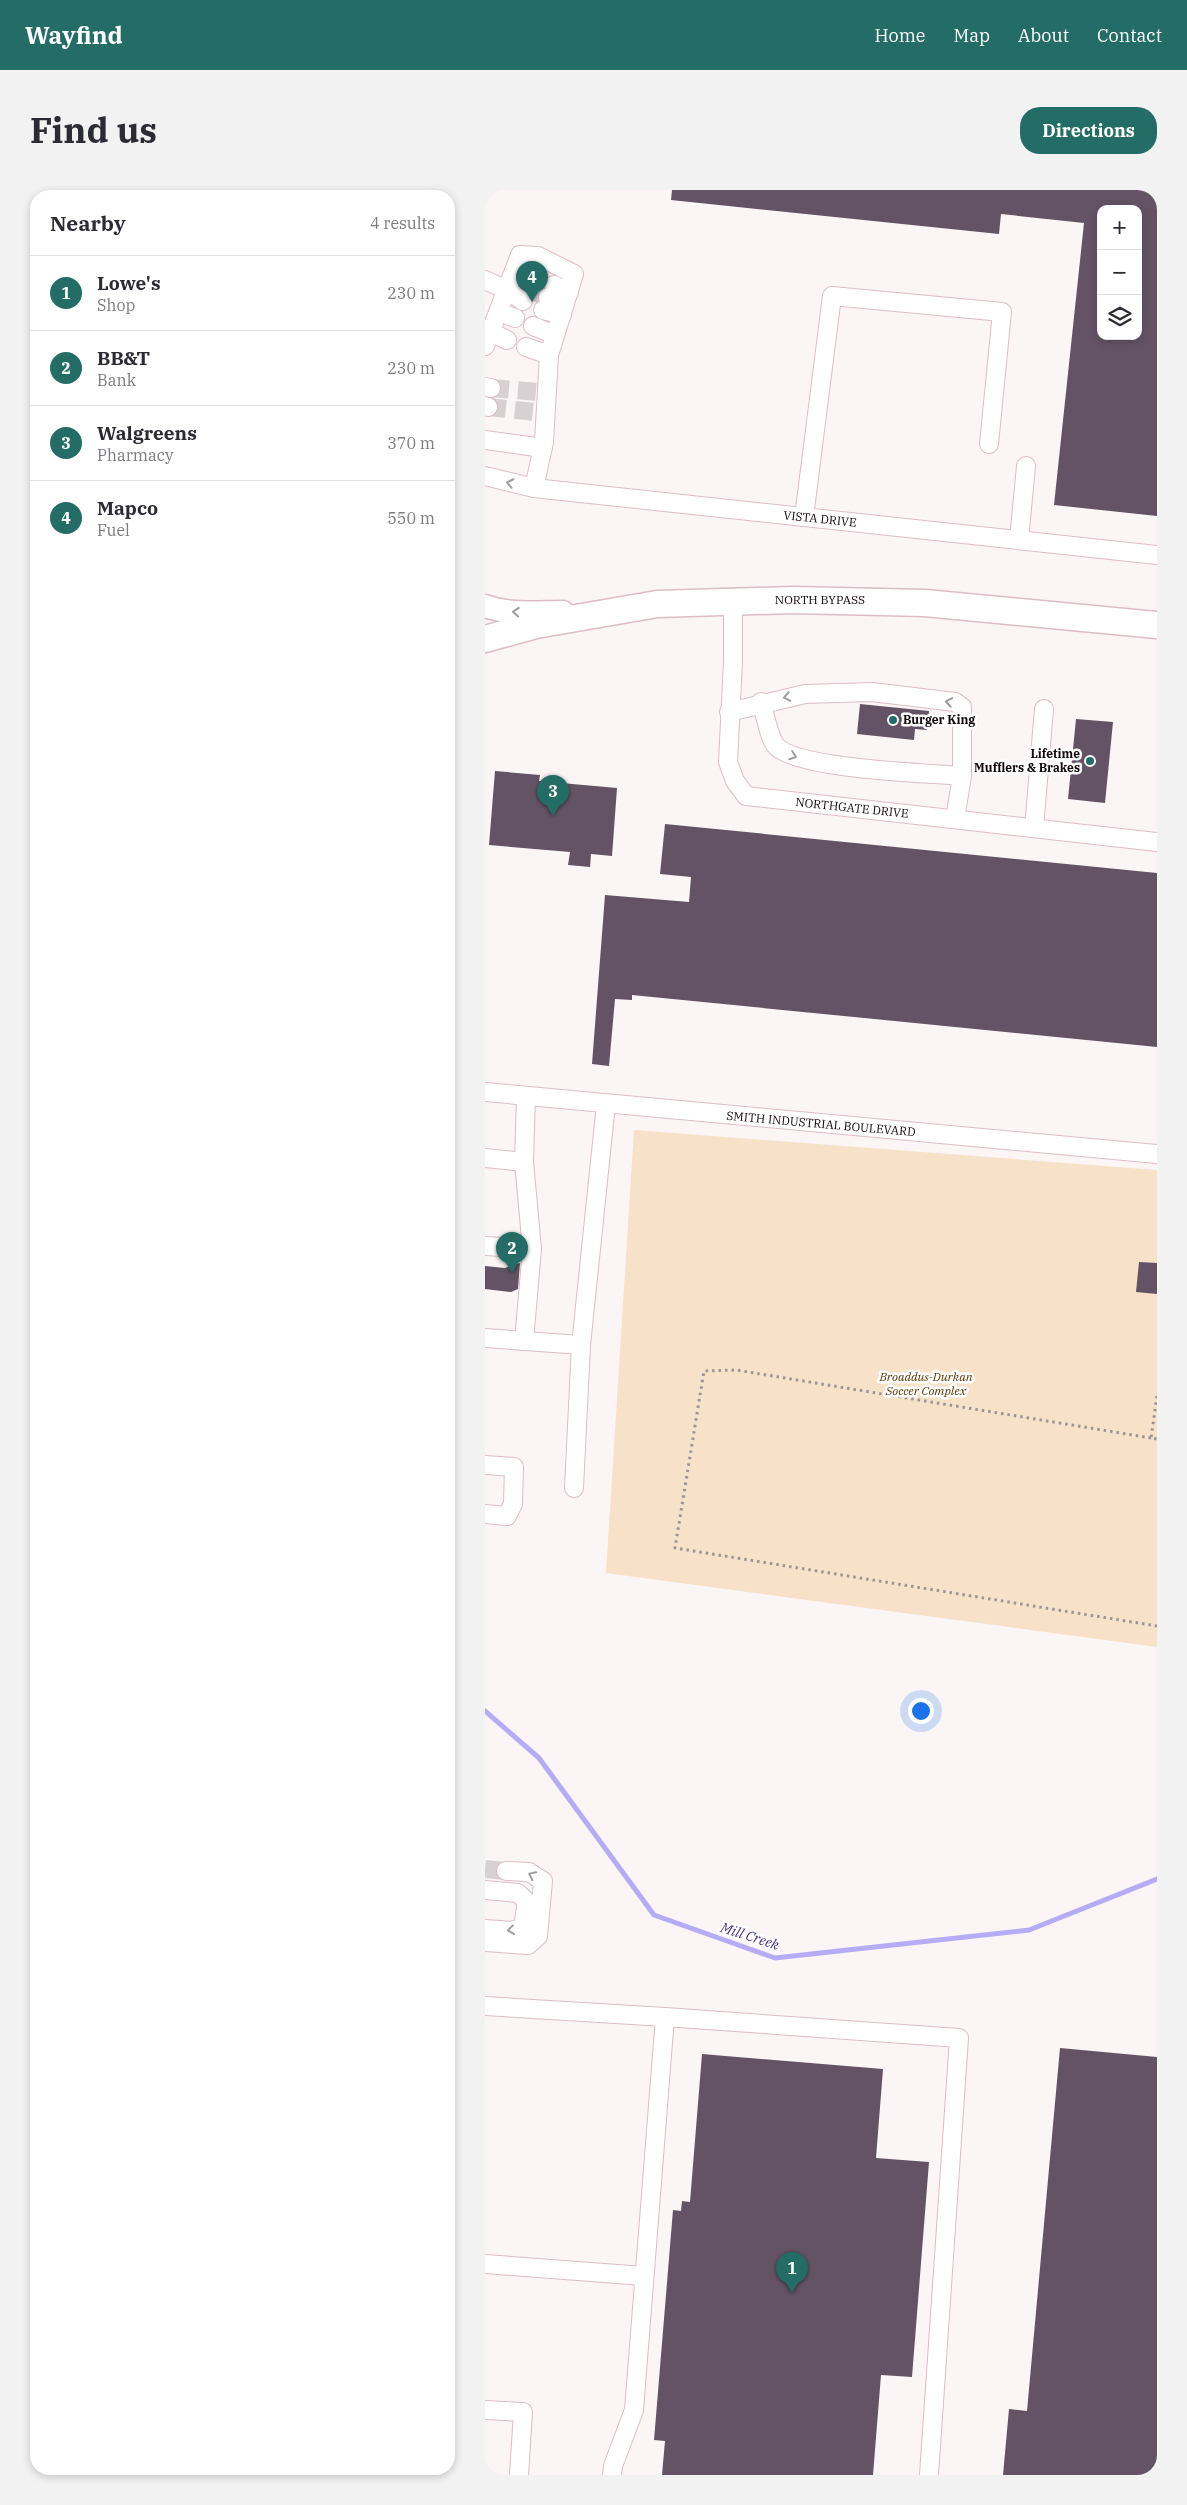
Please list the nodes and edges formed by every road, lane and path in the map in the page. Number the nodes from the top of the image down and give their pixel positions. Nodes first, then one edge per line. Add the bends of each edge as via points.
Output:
1 (511, 279) junction
2 (487, 281) edge
3 (533, 326) dead end
4 (555, 336) junction
5 (488, 339) edge
6 (507, 340) dead end
7 (526, 348) dead end
8 (549, 355) junction
9 (485, 440) edge
10 (989, 444) dead end
11 (543, 448) junction
12 (1025, 466) dead end
13 (485, 476) edge
14 (534, 488) junction
15 (803, 517) junction
16 (1019, 540) junction
17 (1157, 555) edge
18 (733, 602) junction
19 (485, 606) edge
20 (617, 611) junction
21 (1157, 625) edge
22 (485, 639) edge
23 (761, 702) junction
24 (1044, 709) dead end
25 (729, 712) junction
26 (962, 776) junction
27 (955, 819) junction
28 (1034, 828) junction
29 (1157, 842) edge
30 (485, 1092) edge
31 (526, 1096) junction
32 (606, 1104) junction
33 (1157, 1154) edge
34 (485, 1158) edge
35 (524, 1162) junction
36 (485, 1246) edge
37 (532, 1249) junction
38 (485, 1338) edge
39 (524, 1341) junction
40 (581, 1346) junction
41 (1157, 1396) edge
42 (1151, 1438) junction
43 (1157, 1439) edge
44 (485, 1464) edge
45 (574, 1488) dead end
46 (485, 1514) edge
47 (1157, 1626) edge
48 (506, 1871) tunnel mouth
49 (485, 1890) edge
50 (518, 1893) junction
51 (542, 1895) junction
52 (485, 1929) edge
53 (485, 1942) edge
54 (485, 2006) edge
55 (665, 2016) junction
56 (485, 2264) edge
57 (645, 2276) junction
58 (485, 2410) edge
59 (519, 2475) edge
60 (612, 2475) edge
61 (929, 2475) edge

1 - 1 street via 529,289
1 - 2 street
1 - 4 street via 520,255 538,256 574,274 557,300
1 - 5 street via 507,315
3 - 4 street
4 - 8 street
5 - 6 street
7 - 8 street
8 - 11 street via 540,412
9 - 11 street
10 - 15 street via 1002,312 831,296
11 - 14 street
12 - 16 street
14 -> 13 street, VISTA DRIVE
14 - 15 street, VISTA DRIVE
15 - 16 street, VISTA DRIVE
16 - 17 street, VISTA DRIVE
18 - 20 highway, NORTH BYPASS via 657,604
18 - 21 highway, NORTH BYPASS via 925,602
18 - 25 street, NORTHGATE DRIVE
20 -> 19 main road via 521,613
20 - 22 highway, NORTH BYPASS
23 - 25 street
23 -> 26 street via 775,745 790,756 822,763
26 -> 23 street via 961,707 955,702 872,692 805,694
24 - 28 street
25 - 27 street, NORTHGATE DRIVE via 728,762 735,781 746,796
26 - 27 street
27 - 28 street, NORTHGATE DRIVE
28 - 29 street, NORTHGATE DRIVE
30 - 31 street, SMITH INDUSTRIAL BOULEVARD
31 - 32 street, SMITH INDUSTRIAL BOULEVARD
31 - 35 street
32 - 33 street, SMITH INDUSTRIAL BOULEVARD
32 - 40 street
34 - 35 street
35 - 37 street
36 - 37 street
37 - 39 street
38 - 39 street
39 - 40 street
40 - 45 street
41 - 42 path
42 - 43 path
42 - 47 path via 737,1370 704,1371 675,1548
44 - 46 street via 514,1467 513,1504 507,1516
51 -> 48 street via 543,1882 529,1872
49 - 50 street
50 - 51 street
50 -> 52 street via 527,1902 523,1928 512,1931
51 - 53 street via 539,1936 528,1945
54 - 55 street
55 - 57 street
55 - 61 street via 959,2038
56 - 57 street
57 - 60 street via 634,2410
58 - 59 street via 523,2412

